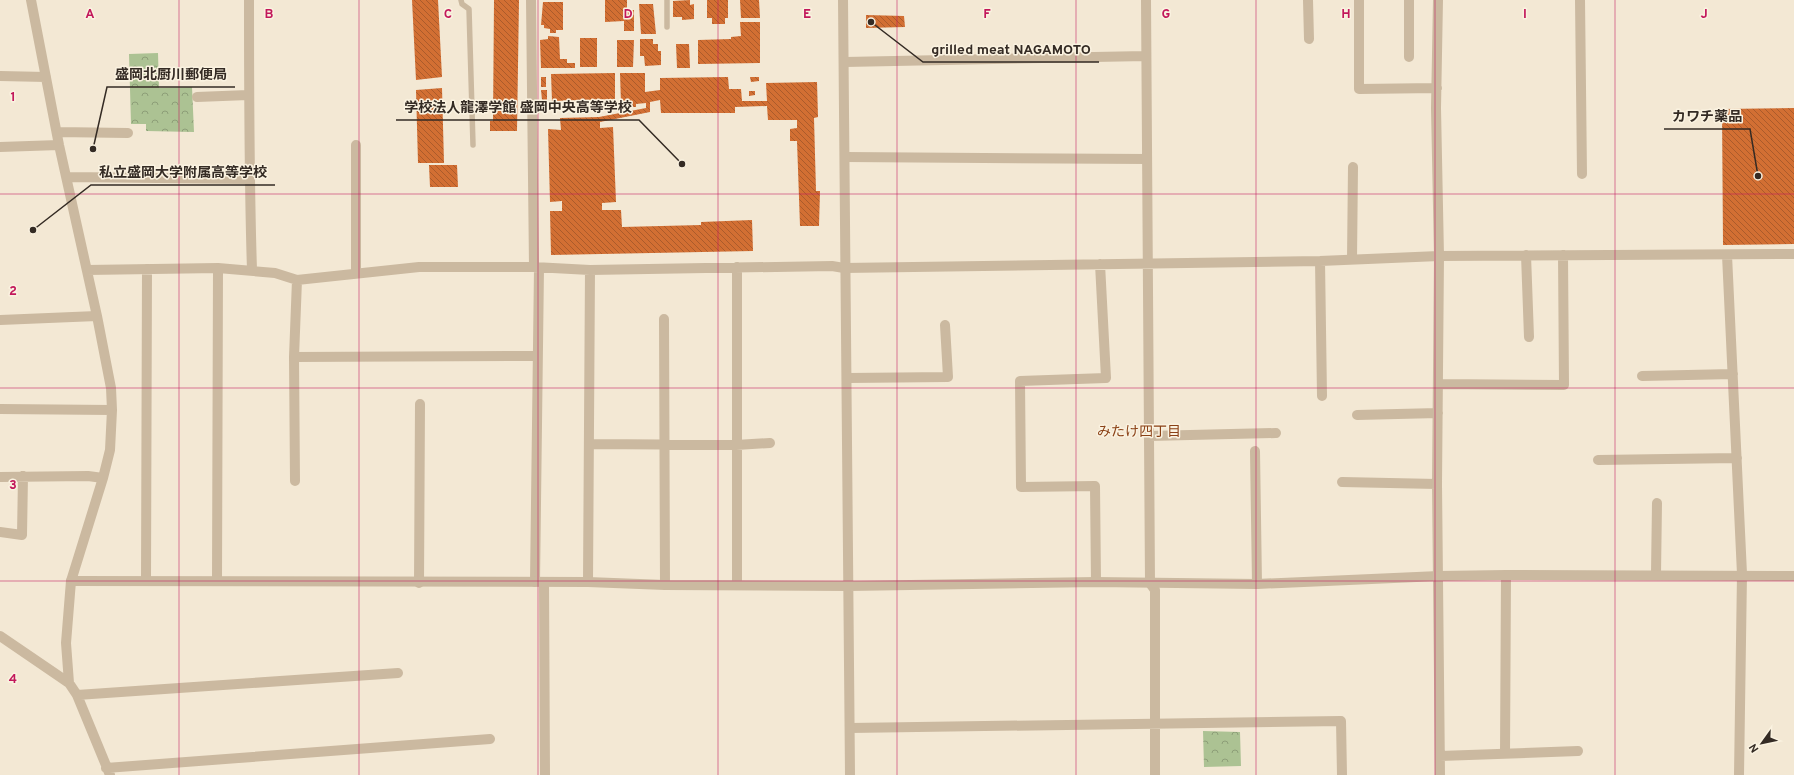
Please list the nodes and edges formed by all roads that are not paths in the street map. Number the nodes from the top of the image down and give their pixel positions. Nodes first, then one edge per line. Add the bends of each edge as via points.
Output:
1 (31, 0) edge
2 (249, 0) edge
3 (462, 0) edge
4 (531, 0) edge
5 (667, 0) edge
6 (843, 0) edge
7 (1146, 0) edge
8 (1308, 0) edge
9 (1359, 0) edge
10 (1409, 0) edge
11 (1438, 0) edge
12 (1580, 0) edge
13 (667, 27) dead end
14 (1309, 39) dead end
15 (1146, 56) junction
16 (1409, 58) dead end
17 (845, 62) junction
18 (0, 76) edge
19 (46, 77) junction
20 (1436, 88) junction
21 (248, 95) junction
22 (197, 97) dead end
23 (57, 132) junction
24 (128, 133) dead end
25 (59, 145) junction
26 (356, 145) dead end
27 (473, 145) dead end
28 (0, 147) edge
29 (846, 157) junction
30 (1147, 159) junction
31 (1353, 166) dead end
32 (1582, 174) dead end
33 (67, 177) junction
34 (249, 179) junction
35 (1794, 254) edge
36 (1526, 255) junction
37 (1563, 255) junction
38 (1727, 255) junction
39 (1439, 256) junction
40 (1352, 260) junction
41 (1320, 261) junction
42 (1100, 264) junction
43 (1148, 264) junction
44 (537, 267) junction
45 (737, 267) junction
46 (218, 268) junction
47 (844, 268) junction
48 (147, 269) junction
49 (87, 270) junction
50 (252, 270) junction
51 (590, 270) junction
52 (356, 273) junction
53 (296, 280) junction
54 (97, 316) junction
55 (664, 319) dead end
56 (0, 320) edge
57 (945, 325) dead end
58 (1529, 337) dead end
59 (537, 356) junction
60 (294, 357) junction
61 (1733, 374) junction
62 (1642, 376) dead end
63 (848, 378) junction
64 (1438, 384) junction
65 (1322, 396) dead end
66 (420, 404) dead end
67 (0, 409) edge
68 (112, 410) junction
69 (1438, 413) junction
70 (1357, 415) dead end
71 (1276, 433) dead end
72 (1149, 436) junction
73 (770, 443) dead end
74 (589, 444) junction
75 (663, 444) junction
76 (736, 445) junction
77 (1255, 450) dead end
78 (1737, 458) junction
79 (1598, 460) dead end
80 (23, 476) junction
81 (0, 477) edge
82 (104, 478) junction
83 (295, 481) dead end
84 (1342, 482) dead end
85 (1437, 484) junction
86 (1657, 503) dead end
87 (0, 532) edge
88 (1656, 574) junction
89 (1742, 574) junction
90 (1506, 575) junction
91 (1439, 576) junction
92 (1794, 576) edge
93 (72, 581) junction
94 (146, 581) junction
95 (217, 581) junction
96 (539, 582) junction
97 (588, 582) junction
98 (1096, 582) junction
99 (1150, 582) junction
100 (419, 583) junction
101 (1257, 584) junction
102 (665, 585) junction
103 (737, 585) junction
104 (849, 586) junction
105 (0, 636) edge
106 (398, 673) dead end
107 (69, 683) junction
108 (77, 695) junction
109 (1156, 723) junction
110 (850, 728) junction
111 (490, 739) dead end
112 (1578, 752) dead end
113 (1505, 754) junction
114 (1440, 756) junction
115 (108, 772) edge
116 (545, 775) edge
117 (850, 775) edge
118 (1155, 775) edge
119 (1342, 775) edge
120 (1440, 775) edge
121 (1739, 775) edge

1 - 19 street
2 - 21 street
3 - 27 lane via 462,4 469,9
4 - 44 street
5 - 13 lane
6 - 17 street
7 - 15 street
8 - 14 street
9 - 20 street via 1359,89
10 - 16 street
11 - 20 street
12 - 32 street
15 - 17 street
15 - 30 street
17 - 29 street
18 - 19 street
19 - 23 street
20 - 39 street
21 - 22 street
21 - 34 street
23 - 24 street
23 - 25 street
25 - 28 street
25 - 33 street
26 - 52 street
29 - 30 street
29 - 47 street
30 - 43 street
31 - 40 street
33 - 34 street
33 - 49 street
34 - 50 street
35 - 38 street
36 - 37 street
36 - 39 street
36 - 58 street
37 - 38 street
37 - 64 street via 1564,385
38 - 61 street
39 - 40 street
39 - 64 street
40 - 41 street
41 - 43 street
41 - 65 street
42 - 43 street
42 - 47 street
42 - 98 street via 1106,378 1020,381 1021,487 1095,486
43 - 72 street
44 - 51 street
44 - 52 street via 419,267
44 - 59 street
45 - 47 street
45 - 51 street
45 - 76 street
46 - 48 street
46 - 50 street
46 - 95 street
47 - 63 street
48 - 49 street
48 - 94 street
49 - 54 street
50 - 53 street via 275,273
51 - 74 street
52 - 53 street
53 - 60 street
54 - 56 street
54 - 68 street via 111,388
55 - 75 street
57 - 63 street via 948,377
59 - 60 street
59 - 96 street
60 - 83 street
61 - 62 street
61 - 78 street
63 - 104 street
64 - 69 street
66 - 100 street
67 - 68 street
68 - 82 street via 110,450
69 - 70 street
69 - 85 street
71 - 72 street
72 - 99 street
73 - 76 street
74 - 75 street
74 - 97 street
75 - 76 street
75 - 102 street
76 - 103 street
77 - 101 street
78 - 79 street
78 - 89 street
80 - 81 street
80 - 82 street
80 - 87 street via 22,535
82 - 93 street
84 - 85 street
85 - 91 street
86 - 88 street
88 - 89 street
88 - 90 street
89 - 92 street
89 - 121 street
90 - 91 street
90 - 113 street
91 - 101 street
91 - 114 street
93 - 94 street
93 - 107 street via 66,643
94 - 95 street
95 - 100 street
96 - 97 street
96 - 100 street
96 - 116 street
97 - 102 street
98 - 99 street
98 - 104 street
99 - 101 street
99 - 109 street via 1155,590
102 - 103 street
103 - 104 street
104 - 110 street
105 - 107 street
106 - 108 street
107 - 108 street
108 - 115 street
109 - 110 street
109 - 118 street
109 - 119 street via 1341,721
110 - 117 street
111 - 115 street
112 - 113 street
113 - 114 street
114 - 120 street

